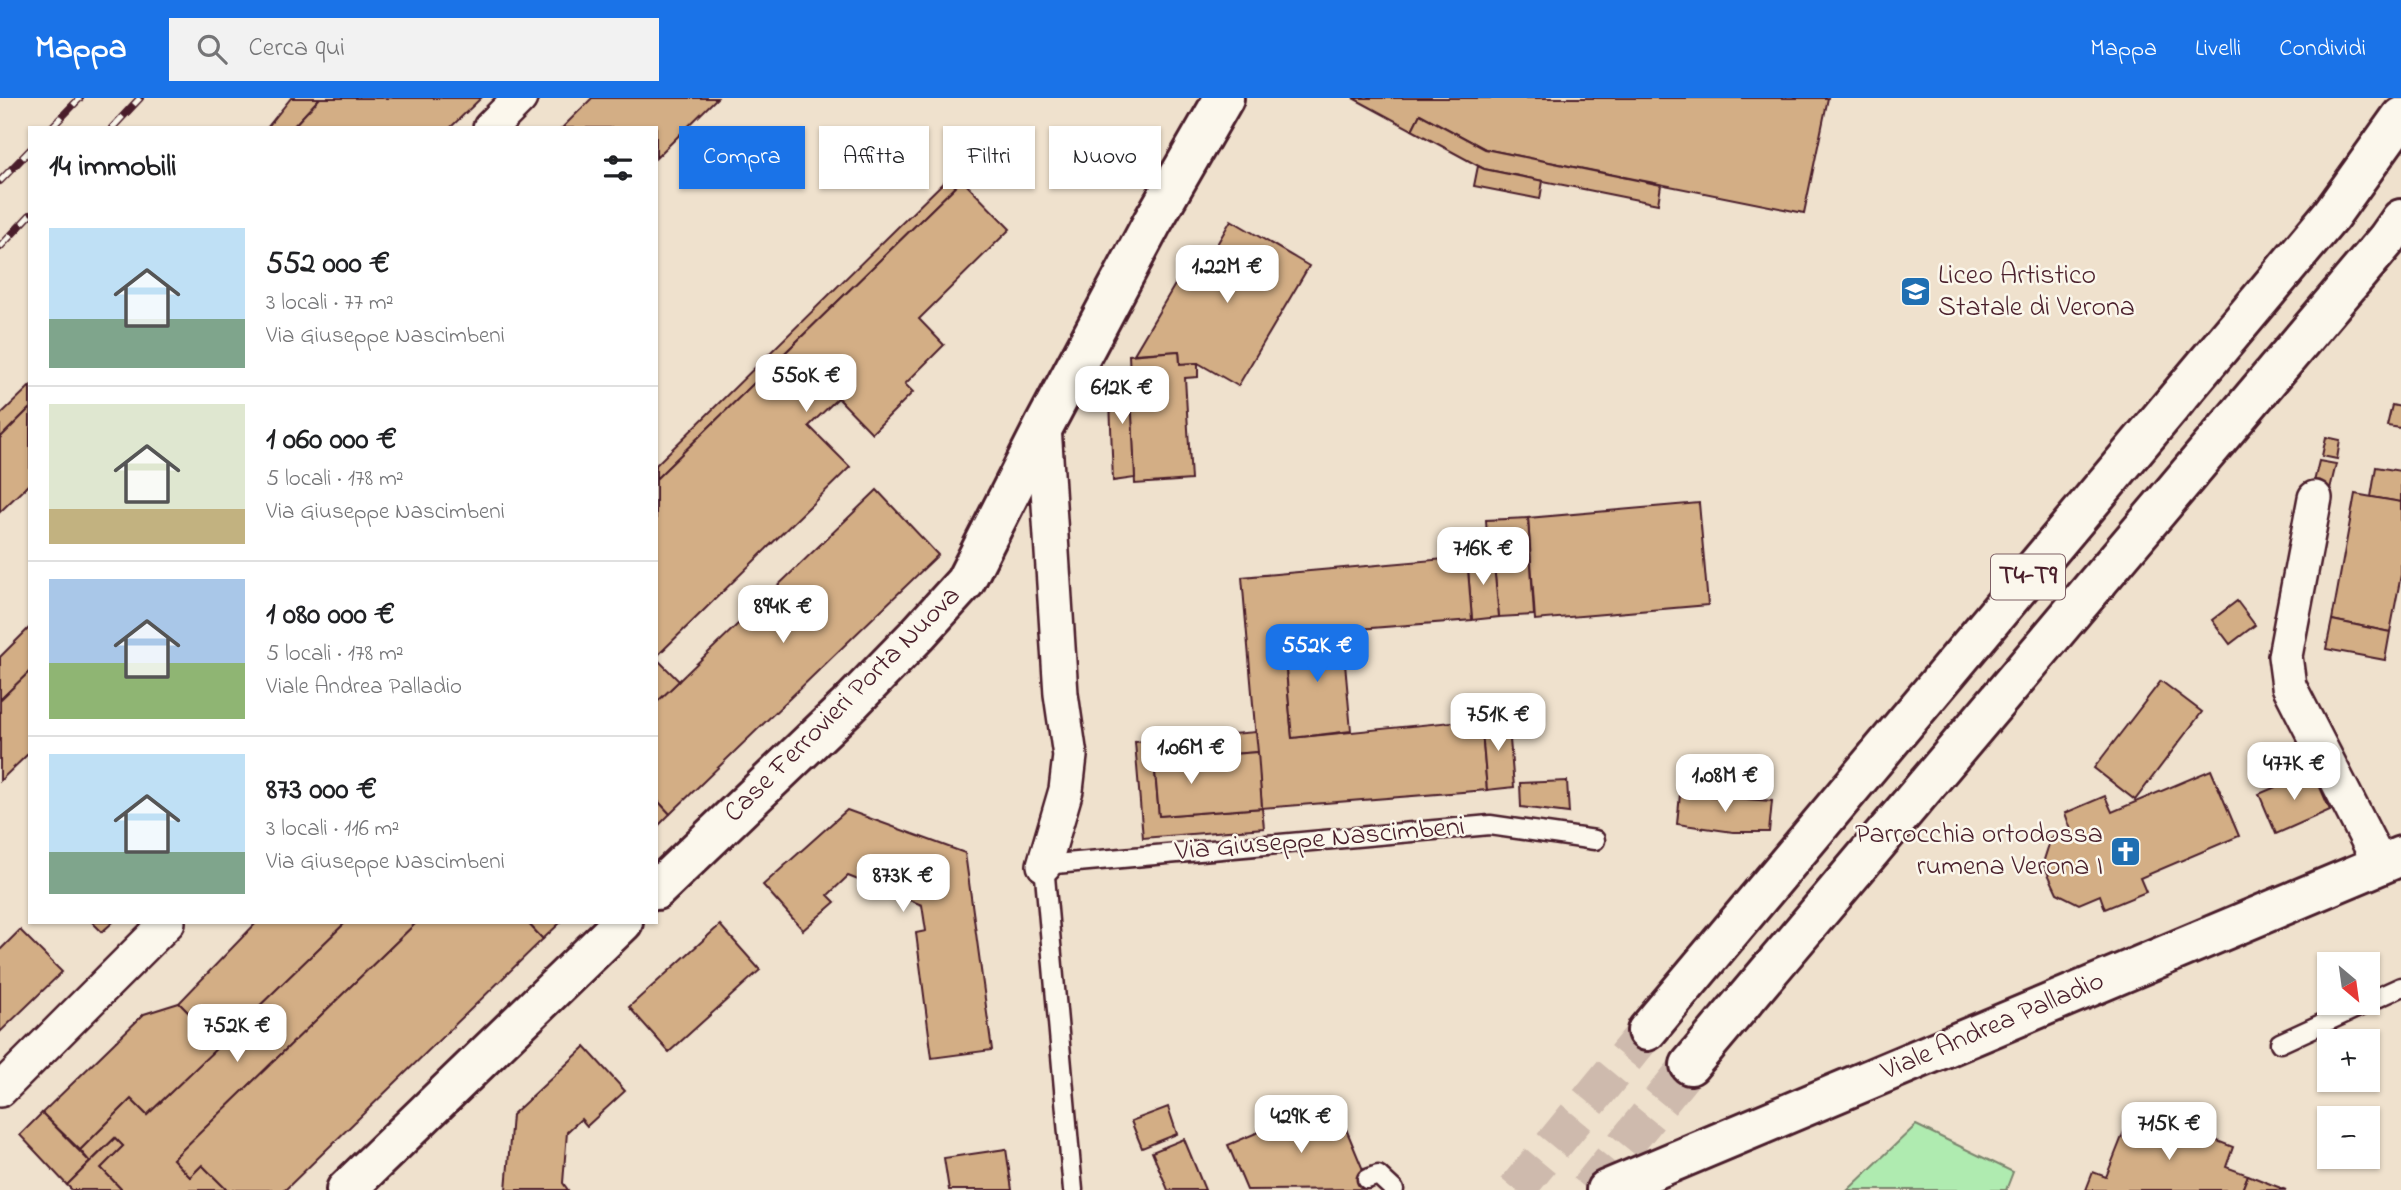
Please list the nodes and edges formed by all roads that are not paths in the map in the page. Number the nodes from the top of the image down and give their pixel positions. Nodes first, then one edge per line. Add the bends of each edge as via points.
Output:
1 (520, 98) edge
2 (1224, 98) edge
3 (2401, 117) edge
4 (492, 126) edge
5 (2401, 219) edge
6 (1044, 426) junction
7 (2315, 498) dead end
8 (1595, 840) dead end
9 (2391, 860) edge
10 (1044, 865) junction
11 (658, 888) edge
12 (166, 924) edge
13 (621, 924) edge
14 (2401, 987) edge
15 (2380, 997) edge
16 (2340, 1015) edge
17 (1647, 1031) tunnel mouth
18 (2280, 1042) dead end
19 (1690, 1065) tunnel mouth
20 (0, 1090) edge
21 (1367, 1179) dead end
22 (345, 1190) edge
23 (1073, 1190) edge
24 (1394, 1190) edge
25 (1606, 1190) edge

1 - 4 street
2 - 6 main road, Case Ferrovieri Porta Nuova
3 - 17 main road, T4-T9 via 2331,215
5 - 19 main road, T4-T9
6 - 10 street via 1061,694 1070,756 1066,790
6 - 11 main road, Case Ferrovieri Porta Nuova via 965,582 846,708
7 - 9 street, Viale Andrea Palladio via 2285,656 2289,686
8 - 10 lane, Via Giuseppe Nascimbeni via 1490,825
9 - 25 main road, Viale Andrea Palladio
10 - 23 lane
12 - 20 street
13 - 22 main road
14 - 15 lane
16 - 18 lane
21 - 24 lane via 1378,1175

